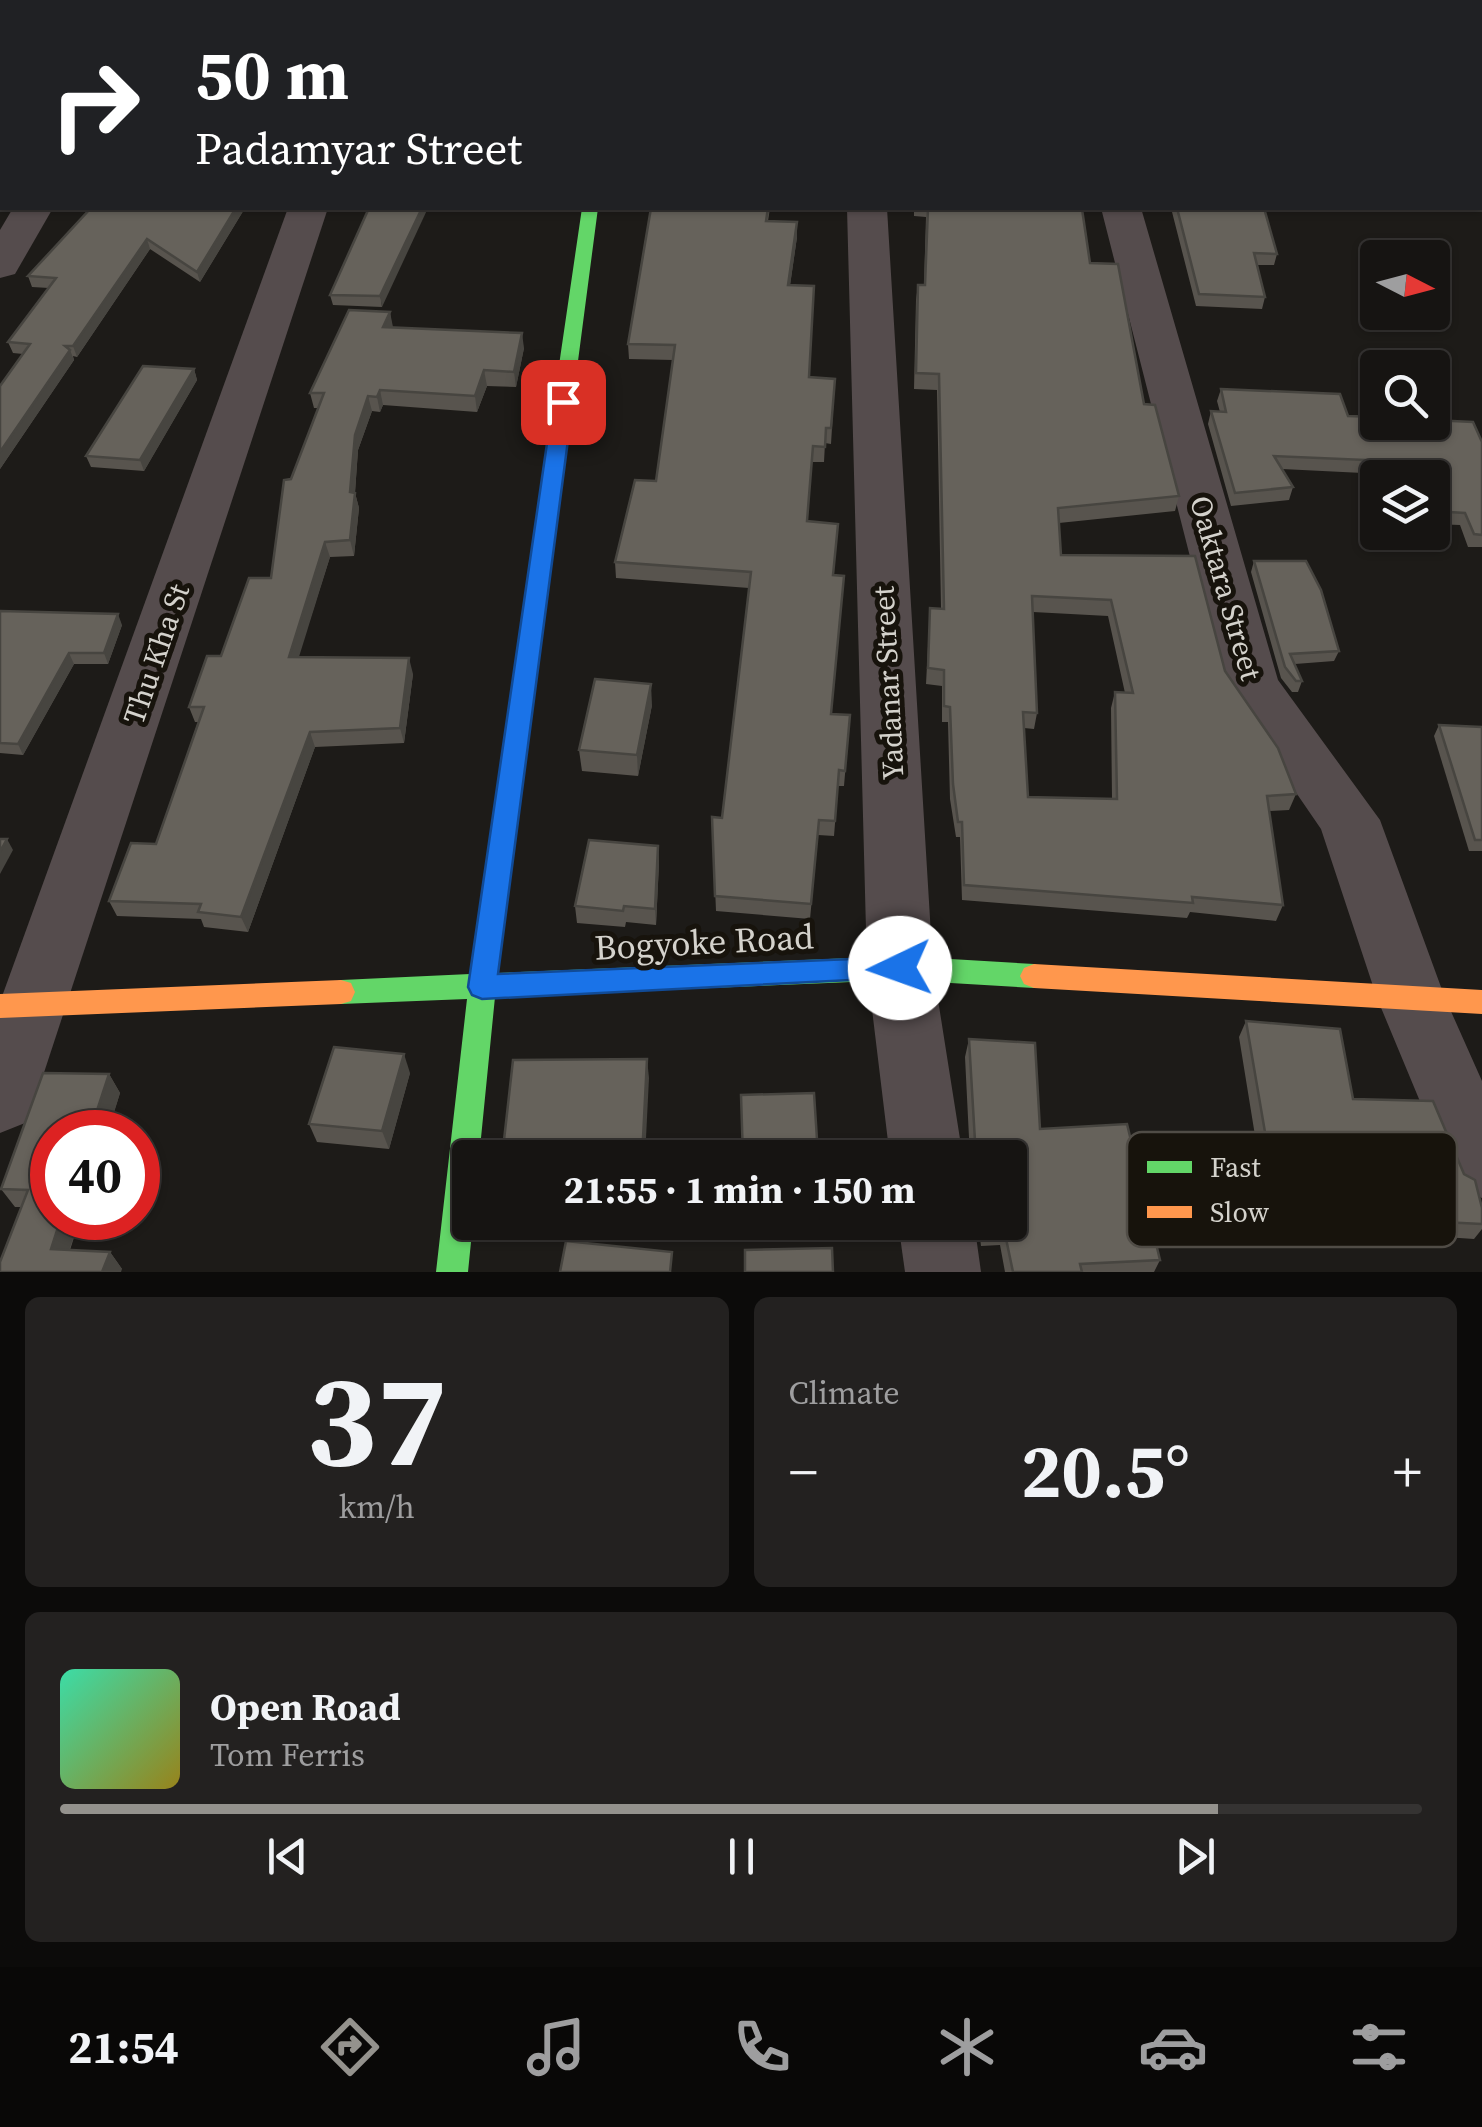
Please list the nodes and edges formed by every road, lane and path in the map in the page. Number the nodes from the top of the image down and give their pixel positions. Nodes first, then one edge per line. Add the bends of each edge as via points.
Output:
1 (32, 210) edge
2 (307, 210) edge
3 (590, 210) edge
4 (866, 210) edge
5 (1122, 210) edge
6 (0, 264) edge
7 (900, 968) junction
8 (482, 987) junction
9 (1411, 998) junction
10 (1482, 1002) edge
11 (18, 1005) edge
12 (0, 1100) edge
13 (924, 1140) edge
14 (1482, 1163) edge
15 (939, 1240) edge
16 (452, 1272) edge
17 (944, 1272) edge

1 - 6 street
2 - 11 street, Thu Kha St
3 - 8 street
4 - 7 street, Yadanar Street
5 - 9 street, Oaktara Street via 1251,686 1348,820
7 - 8 street, Bogyoke Road
7 - 9 street, Bogyoke Road
7 - 13 street, Yadanar Street
8 - 11 street, Bogyoke Road
8 - 16 street
9 - 10 street, Bogyoke Road
9 - 14 street, Oaktara Street
11 - 12 street, Thu Kha St
15 - 17 street

